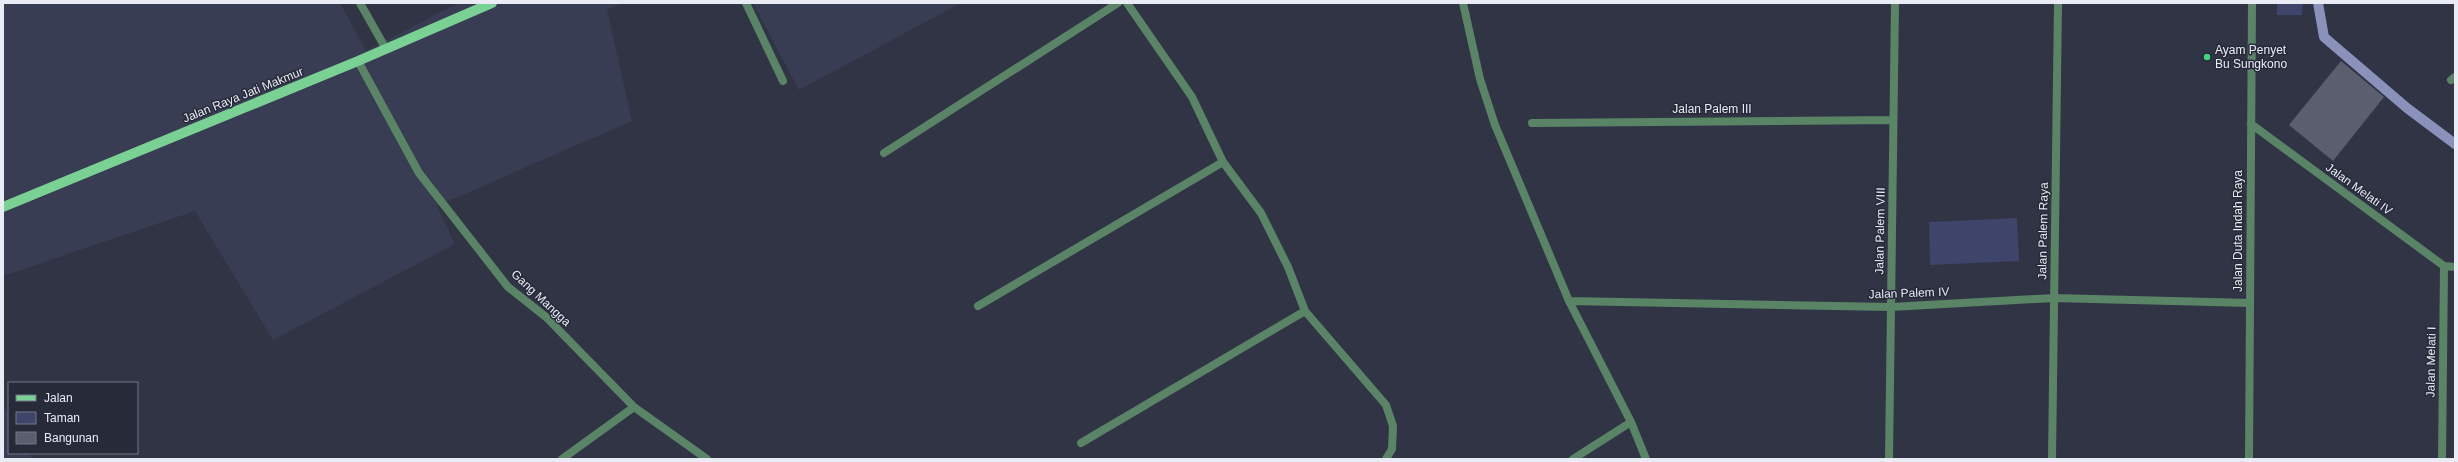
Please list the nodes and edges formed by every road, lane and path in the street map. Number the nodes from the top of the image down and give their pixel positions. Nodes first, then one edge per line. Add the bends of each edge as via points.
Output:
1 (360, 3) edge
2 (492, 3) edge
3 (746, 3) edge
4 (1118, 3) edge
5 (1127, 3) edge
6 (1463, 3) edge
7 (1895, 3) edge
8 (2058, 3) edge
9 (2252, 3) edge
10 (386, 49) junction
11 (358, 61) junction
12 (783, 81) dead end
13 (1893, 120) junction
14 (1532, 123) dead end
15 (2251, 124) junction
16 (884, 153) dead end
17 (1224, 162) junction
18 (3, 207) edge
19 (2444, 266) junction
20 (2455, 267) edge
21 (2054, 298) junction
22 (1569, 301) junction
23 (2250, 303) junction
24 (978, 306) dead end
25 (1891, 307) junction
26 (1305, 311) junction
27 (634, 407) junction
28 (1631, 422) junction
29 (1080, 443) dead end
30 (562, 459) edge
31 (707, 459) edge
32 (1386, 459) edge
33 (1573, 459) edge
34 (1646, 459) edge
35 (1889, 459) edge
36 (2052, 459) edge
37 (2249, 459) edge
38 (2442, 459) edge

1 - 10 street
2 - 10 main road, Jalan Raya Jati Makmur
3 - 12 street
4 - 16 street
5 - 17 street via 1192,97
6 - 22 street via 1480,79 1495,125
7 - 13 street, Jalan Palem VIII
8 - 21 street, Jalan Palem Raya
9 - 15 street, Jalan Duta Indah Raya
10 - 11 main road, Jalan Raya Jati Makmur
11 - 18 main road, Jalan Raya Jati Makmur
11 - 27 street, Gang Mangga via 419,173 508,287 546,317
13 - 14 street, Jalan Palem III
13 - 25 street, Jalan Palem VIII
15 - 19 street, Jalan Melati IV
15 - 23 street, Jalan Duta Indah Raya
17 - 24 street
17 - 26 street via 1261,213 1288,267
19 - 20 street
19 - 38 street, Jalan Melati I
21 - 23 street, Jalan Palem IV
21 - 25 street, Jalan Palem IV
21 - 36 street, Jalan Palem Raya
22 - 25 street, Jalan Palem IV
22 - 28 street
23 - 37 street, Jalan Duta Indah Raya
25 - 35 street, Jalan Palem VIII
26 - 29 street
26 - 32 street via 1386,405 1393,426 1392,449
27 - 30 street
27 - 31 street, Gang Mangga
28 - 33 street
28 - 34 street

